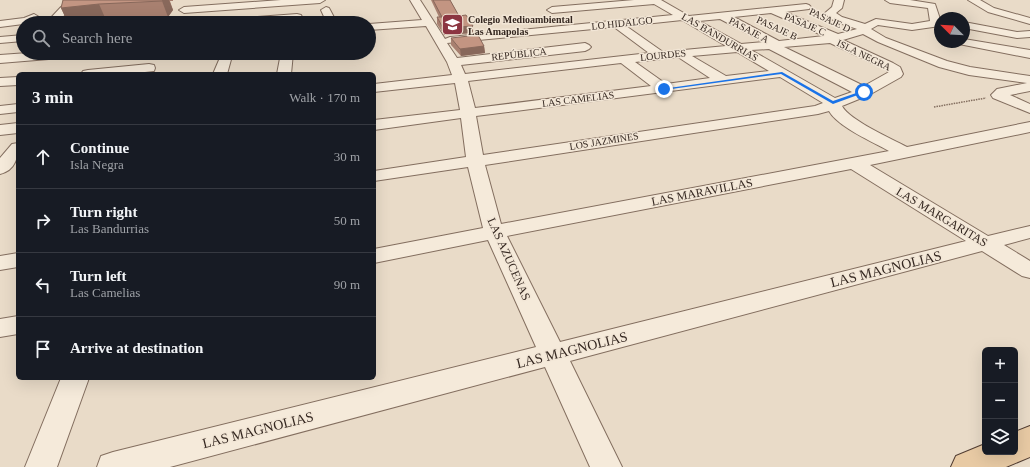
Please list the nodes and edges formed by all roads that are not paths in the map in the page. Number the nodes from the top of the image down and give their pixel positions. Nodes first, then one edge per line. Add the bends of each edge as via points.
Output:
1 (80, 0) edge
2 (320, 0) edge
3 (415, 0) edge
4 (654, 0) edge
5 (839, 0) edge
6 (973, 0) edge
7 (1003, 1) dead end
8 (91, 4) edge
9 (67, 7) junction
10 (804, 7) joint
11 (183, 8) edge
12 (886, 9) edge
13 (326, 10) dead end
14 (552, 10) dead end
15 (990, 10) junction
16 (773, 11) junction
17 (934, 12) edge
18 (747, 13) junction
19 (686, 14) junction
20 (721, 15) junction
21 (58, 16) edge
22 (329, 16) edge
23 (970, 17) edge
24 (16, 22) edge
25 (1030, 22) edge
26 (428, 23) junction
27 (767, 23) dead end
28 (0, 24) edge
29 (616, 24) junction
30 (934, 24) edge
31 (970, 25) edge
32 (1030, 26) edge
33 (376, 27) edge
34 (864, 29) junction
35 (787, 32) dead end
36 (1030, 34) edge
37 (933, 36) dead end
38 (16, 39) edge
39 (834, 39) junction
40 (1030, 39) edge
41 (0, 40) edge
42 (439, 41) junction
43 (806, 42) junction
44 (970, 43) edge
45 (774, 45) junction
46 (585, 47) dead end
47 (739, 47) junction
48 (1011, 50) junction
49 (679, 53) junction
50 (1030, 54) edge
51 (660, 55) junction
52 (16, 58) edge
53 (624, 58) junction
54 (0, 59) edge
55 (225, 60) edge
56 (285, 60) edge
57 (149, 67) edge
58 (456, 70) junction
59 (105, 72) edge
60 (221, 72) edge
61 (284, 72) edge
62 (782, 73) junction
63 (1030, 80) edge
64 (16, 81) edge
65 (724, 81) junction
66 (0, 82) edge
67 (1030, 87) edge
68 (376, 88) edge
69 (664, 89) junction
70 (864, 92) junction
71 (833, 103) junction
72 (16, 108) edge
73 (1030, 109) edge
74 (0, 110) edge
75 (468, 113) junction
76 (376, 125) edge
77 (16, 128) edge
78 (1030, 128) edge
79 (0, 130) edge
80 (16, 150) edge
81 (905, 153) junction
82 (475, 161) junction
83 (860, 162) junction
84 (0, 169) edge
85 (376, 176) edge
86 (1030, 232) edge
87 (495, 233) junction
88 (992, 242) junction
89 (376, 256) edge
90 (1030, 259) edge
91 (16, 260) edge
92 (0, 263) edge
93 (1030, 271) edge
94 (16, 325) edge
95 (0, 328) edge
96 (553, 355) junction
97 (74, 380) edge
98 (1030, 441) edge
99 (1018, 447) edge
100 (997, 455) edge
101 (41, 467) edge
102 (114, 467) edge
103 (606, 467) edge
104 (968, 467) edge

1 - 9 street
2 - 11 street
3 - 26 street, LAS AZUCENAS
4 - 14 street
4 - 19 street, LAS BANDURRIAS via 671,10
5 - 34 street via 837,8 830,13 838,19
6 - 15 street
7 - 15 street via 989,4
8 - 9 street
9 - 21 street
10 - 16 street, LO HIDALGO
10 - 34 street, PASAJE D via 820,15
12 - 17 street via 932,6
12 - 30 street via 912,27
12 - 34 street, LOURDES via 876,22
13 - 22 street
15 - 23 street
15 - 25 street
16 - 18 street, LO HIDALGO
16 - 39 street, PASAJE C
18 - 20 street, LO HIDALGO
18 - 27 street, PASAJE B
19 - 20 street, LO HIDALGO
19 - 29 street, LO HIDALGO
19 - 47 street, LAS BANDURRIAS
20 - 45 street, PASAJE A
24 - 28 street
25 - 32 street via 1025,24
26 - 33 street
26 - 42 street, LAS AZUCENAS
29 - 42 street, LO HIDALGO
29 - 51 street
31 - 36 street via 1018,35
34 - 37 street
34 - 39 street, LOURDES
34 - 63 street via 882,40 943,64 969,71
35 - 43 street, PASAJE B
38 - 41 street
39 - 43 street, LOURDES
39 - 70 street, ISLA NEGRA via 895,70 896,74
40 - 48 street via 1029,42
42 - 58 street, LAS AZUCENAS
43 - 45 street, LOURDES
44 - 48 street
45 - 47 street, LOURDES
45 - 70 street, PASAJE A
46 - 58 street, REPÚBLICA
47 - 49 street, LOURDES
47 - 62 street, LAS BANDURRIAS
48 - 50 street
49 - 51 street, LOURDES
49 - 65 street
51 - 53 street, LOURDES
52 - 54 street
53 - 58 street, LOURDES
53 - 69 street
55 - 60 street
56 - 61 street
57 - 59 street
58 - 68 street
58 - 75 street, LAS AZUCENAS via 465,93
62 - 65 street, LAS CAMELIAS
62 - 71 street, LAS BANDURRIAS
64 - 66 street
65 - 69 street, LAS CAMELIAS
67 - 73 street via 998,95
69 - 75 street, LAS CAMELIAS
70 - 71 street, ISLA NEGRA
71 - 81 street, LAS BANDURRIAS via 838,113 850,122
71 - 82 street, LOS JAZMINES via 818,110
72 - 74 street
75 - 76 street, LAS CAMELIAS
75 - 82 street, LAS AZUCENAS
77 - 79 street
78 - 81 street, LAS MARAVILLAS
80 - 84 street
81 - 83 street, LAS MARAVILLAS
82 - 85 street, LOS JAZMINES
82 - 87 street, LAS AZUCENAS
83 - 87 street, LAS MARAVILLAS
83 - 88 street, LAS MARGARITAS
86 - 88 street, LAS MAGNOLIAS
87 - 89 street, LAS MARAVILLAS
87 - 96 street, LAS AZUCENAS
88 - 90 street, LAS MARGARITAS
88 - 93 street, LAS MARGARITAS
88 - 96 street, LAS MAGNOLIAS
91 - 92 street
94 - 95 street
96 - 102 street, LAS MAGNOLIAS
96 - 103 street, LAS AZUCENAS
97 - 101 street
98 - 99 main road
100 - 104 main road

